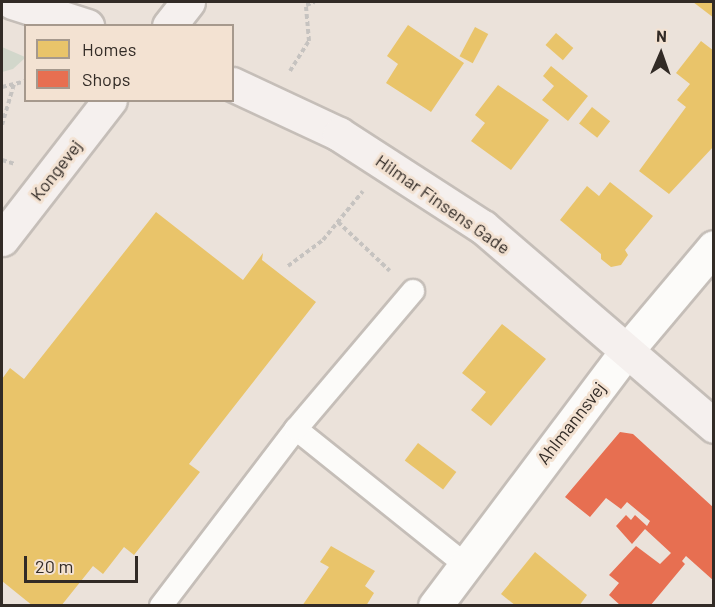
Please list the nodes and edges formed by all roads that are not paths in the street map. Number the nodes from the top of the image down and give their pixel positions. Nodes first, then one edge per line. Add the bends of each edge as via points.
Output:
1 (12, 2) edge
2 (188, 2) edge
3 (81, 24) edge
4 (171, 24) edge
5 (234, 85) edge
6 (108, 102) edge
7 (2, 239) edge
8 (714, 246) edge
9 (413, 291) dead end
10 (628, 349) junction
11 (714, 426) edge
12 (296, 429) junction
13 (463, 563) junction
14 (161, 606) edge
15 (435, 606) edge

1 - 3 street
2 - 4 street
5 - 10 street, Hilmar Finsens Gade via 339,134 483,227
6 - 7 street, Kongevej
8 - 10 street, Ahlmannsvej
9 - 12 lane
10 - 11 street, Hilmar Finsens Gade
10 - 13 street, Ahlmannsvej
12 - 13 lane
12 - 14 lane
13 - 15 street, Ahlmannsvej

